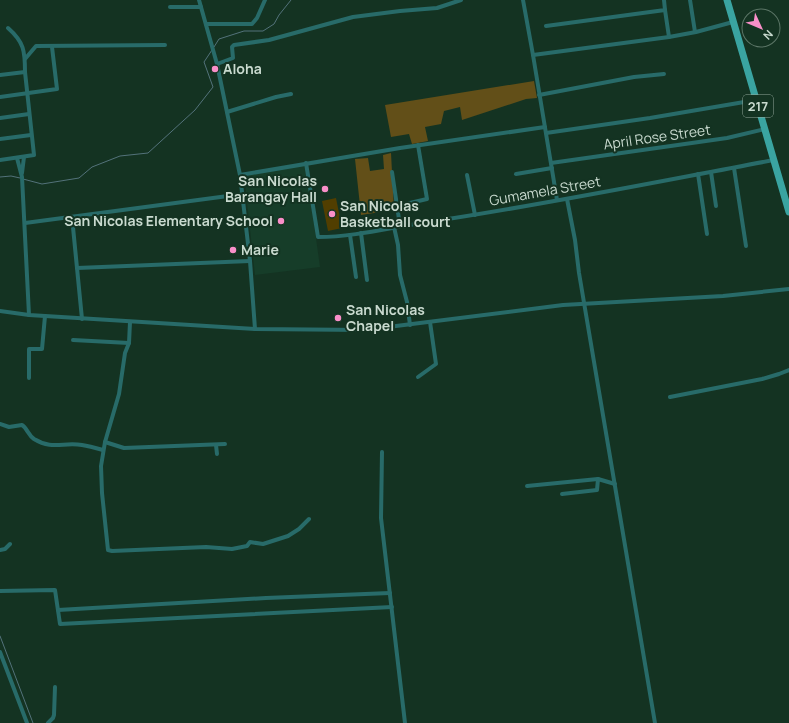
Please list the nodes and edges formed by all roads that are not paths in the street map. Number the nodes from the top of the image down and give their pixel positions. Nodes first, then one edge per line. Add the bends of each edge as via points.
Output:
1 (199, 0) edge
2 (265, 0) edge
3 (461, 0) edge
4 (523, 0) edge
5 (664, 0) edge
6 (690, 0) edge
7 (726, 0) edge
8 (170, 7) dead end
9 (201, 7) junction
10 (665, 10) junction
11 (733, 22) junction
12 (206, 24) junction
13 (546, 26) dead end
14 (8, 28) dead end
15 (695, 32) junction
16 (669, 37) junction
17 (165, 45) dead end
18 (52, 46) junction
19 (534, 55) junction
20 (25, 59) junction
21 (217, 64) junction
22 (25, 72) junction
23 (664, 74) dead end
24 (0, 75) edge
25 (27, 93) junction
26 (291, 94) dead end
27 (539, 95) junction
28 (0, 97) edge
29 (756, 100) junction
30 (226, 112) junction
31 (29, 114) junction
32 (0, 118) edge
33 (545, 127) junction
34 (765, 129) junction
35 (546, 133) junction
36 (32, 135) junction
37 (0, 139) edge
38 (418, 145) junction
39 (24, 157) junction
40 (17, 158) junction
41 (0, 160) edge
42 (774, 160) junction
43 (306, 163) junction
44 (551, 165) junction
45 (734, 168) junction
46 (392, 172) dead end
47 (711, 172) junction
48 (516, 174) dead end
49 (698, 174) junction
50 (240, 175) junction
51 (467, 175) dead end
52 (22, 177) junction
53 (243, 194) junction
54 (567, 199) junction
55 (557, 200) junction
56 (398, 206) junction
57 (716, 206) dead end
58 (789, 212) edge
59 (474, 215) junction
60 (72, 217) junction
61 (24, 223) junction
62 (400, 226) junction
63 (394, 227) junction
64 (361, 233) junction
65 (707, 234) dead end
66 (350, 235) junction
67 (746, 246) dead end
68 (250, 261) junction
69 (77, 268) junction
70 (356, 277) dead end
71 (367, 280) dead end
72 (789, 289) edge
73 (584, 303) junction
74 (0, 310) edge
75 (29, 315) junction
76 (45, 316) junction
77 (82, 319) junction
78 (130, 322) junction
79 (430, 322) junction
80 (410, 325) junction
81 (255, 329) junction
82 (73, 340) dead end
83 (129, 343) junction
84 (789, 370) edge
85 (418, 377) dead end
86 (29, 378) dead end
87 (670, 397) dead end
88 (0, 424) edge
89 (105, 442) junction
90 (225, 444) dead end
91 (216, 445) junction
92 (103, 450) junction
93 (382, 452) dead end
94 (217, 454) dead end
95 (598, 479) junction
96 (615, 484) junction
97 (527, 486) dead end
98 (562, 494) dead end
99 (310, 519) dead end
100 (10, 544) dead end
101 (0, 550) edge
102 (0, 591) edge
103 (390, 593) junction
104 (392, 606) junction
105 (58, 610) junction
106 (0, 652) edge
107 (55, 687) dead end
108 (27, 723) edge
109 (48, 723) edge
110 (405, 723) edge
111 (655, 723) edge

1 - 9 street
2 - 12 street via 252,24
3 - 21 street via 437,8 353,17 269,40 234,45 233,58
4 - 19 street
5 - 10 street
6 - 15 street
7 - 11 main road, 217
8 - 9 street
9 - 12 street
10 - 13 street
10 - 16 street
11 - 15 street
11 - 29 main road, 217
12 - 21 street
14 - 20 street via 21,42
15 - 16 street
16 - 19 street
17 - 18 street
18 - 20 street via 36,46
18 - 25 street via 57,89
19 - 27 street
20 - 22 street
21 - 30 street
22 - 24 street
22 - 25 street
23 - 27 street via 634,77
25 - 28 street
25 - 31 street
26 - 30 street
27 - 33 street
29 - 34 main road, 217
29 - 35 street
30 - 50 street
31 - 32 street
31 - 36 street
33 - 35 street
33 - 38 street
34 - 42 main road, 217
34 - 44 street, April Rose Street via 727,138
35 - 44 street
36 - 37 street
36 - 39 street via 34,155
38 - 43 street
38 - 56 street via 427,199
39 - 40 street
39 - 52 street
40 - 41 street
40 - 52 street
42 - 45 street, Gumamela Street
42 - 58 main road, 217
43 - 50 street
43 - 66 street, Gumamela Street via 318,238
44 - 48 street, April Rose Street
44 - 55 street
45 - 47 street, Gumamela Street
45 - 67 street
46 - 56 street
47 - 49 street, Gumamela Street
47 - 57 street
49 - 54 street, Gumamela Street
49 - 65 street
50 - 53 street
51 - 59 street
52 - 61 street
53 - 60 street
53 - 68 street
54 - 55 street, Gumamela Street
54 - 73 street
55 - 59 street, Gumamela Street
56 - 62 street
59 - 62 street, Gumamela Street
60 - 61 street
60 - 69 street
61 - 75 street
62 - 63 street, Gumamela Street
63 - 64 street, Gumamela Street
63 - 80 street
64 - 66 street, Gumamela Street
64 - 71 street
66 - 70 street
68 - 69 street
68 - 81 street
69 - 77 street
72 - 73 street via 723,296
73 - 79 street
73 - 96 street
74 - 75 street
75 - 76 street
76 - 77 street
76 - 86 street via 42,349 29,349
77 - 78 street
78 - 81 street
78 - 83 street
79 - 80 street
79 - 85 street via 436,364
80 - 81 street via 364,330
82 - 83 street
83 - 89 street via 125,353 119,394
84 - 87 street via 762,379
88 - 92 street via 9,427 22,425 32,438 46,445 81,445
89 - 91 street via 124,448
89 - 92 street
90 - 91 street
91 - 94 street
92 - 99 street via 102,493 109,551 206,547 232,549 247,546 250,542 263,544 288,536
93 - 103 street via 381,518
95 - 96 street
95 - 97 street
95 - 98 street via 597,490
96 - 111 street
100 - 101 street
102 - 105 street via 55,590
103 - 104 street
103 - 105 street
104 - 105 street via 60,624
104 - 110 street
106 - 108 street
107 - 109 street via 54,715

